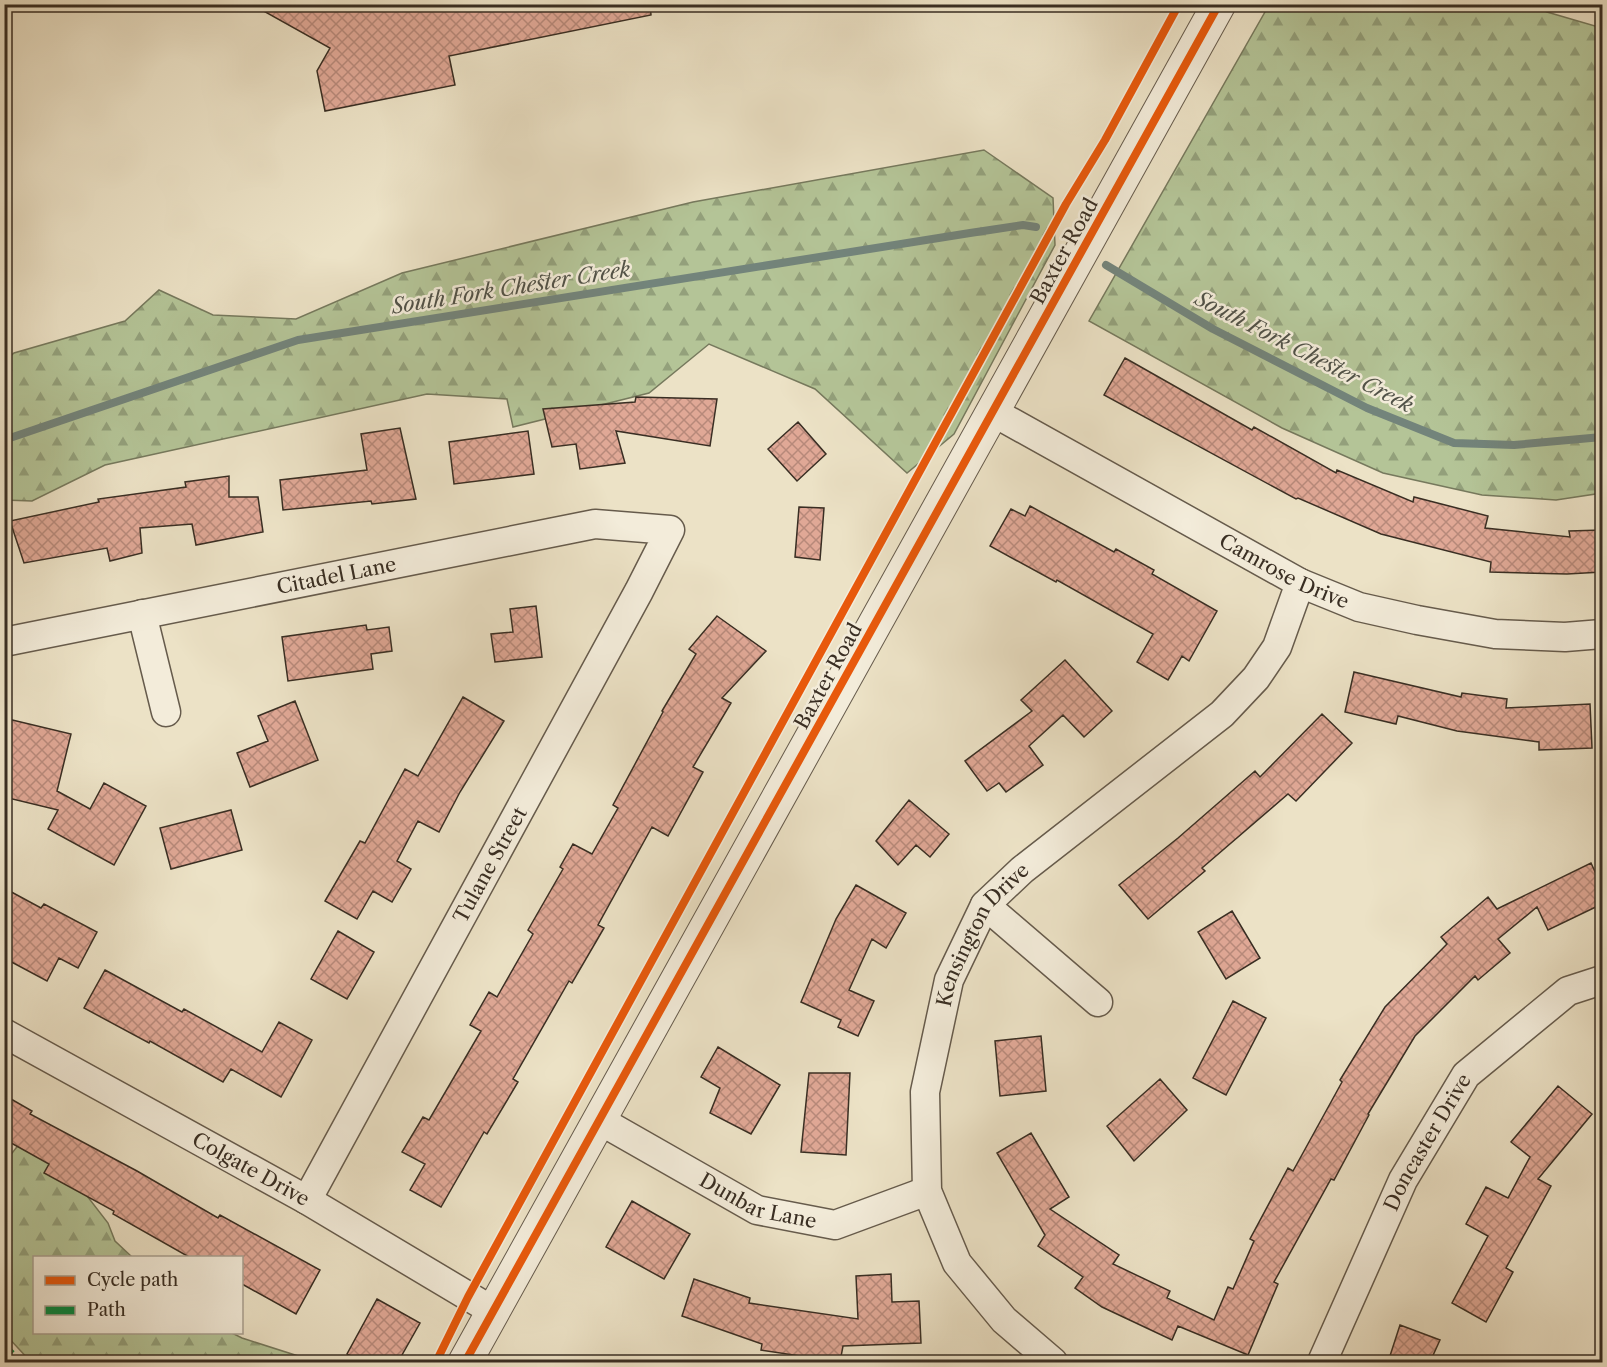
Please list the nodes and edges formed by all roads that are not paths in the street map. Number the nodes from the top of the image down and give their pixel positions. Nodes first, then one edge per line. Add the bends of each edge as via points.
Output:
1 (1219, 4) edge
2 (993, 412) junction
3 (670, 530) joint
4 (1300, 583) junction
5 (142, 614) junction
6 (1602, 634) edge
7 (4, 642) edge
8 (166, 712) dead end
9 (985, 905) junction
10 (1602, 980) edge
11 (1098, 1002) dead end
12 (4, 1033) edge
13 (599, 1120) junction
14 (927, 1191) junction
15 (307, 1200) junction
16 (493, 1311) junction
17 (465, 1362) edge
18 (1053, 1362) edge
19 (1322, 1362) edge

1 - 2 street, Baxter Road
2 - 4 street, Camrose Drive
2 - 13 street, Baxter Road
3 - 5 street, Citadel Lane via 595,524
3 - 15 street, Tulane Street
4 - 6 street, Camrose Drive via 1359,607 1496,634
4 - 9 street, Kensington Drive via 1277,646 1256,678 1222,714 1022,870
5 - 7 street, Citadel Lane
5 - 8 street
9 - 11 street
9 - 14 street, Kensington Drive via 949,980 925,1092
10 - 19 street, Doncaster Drive via 1568,991 1466,1075 1403,1180
12 - 15 street, Colgate Drive
13 - 14 street, Dunbar Lane via 757,1210 835,1225
13 - 16 street, Baxter Road
14 - 18 street, Kensington Drive via 957,1263 1004,1320
15 - 16 street, Colgate Drive
16 - 17 street, Baxter Road

